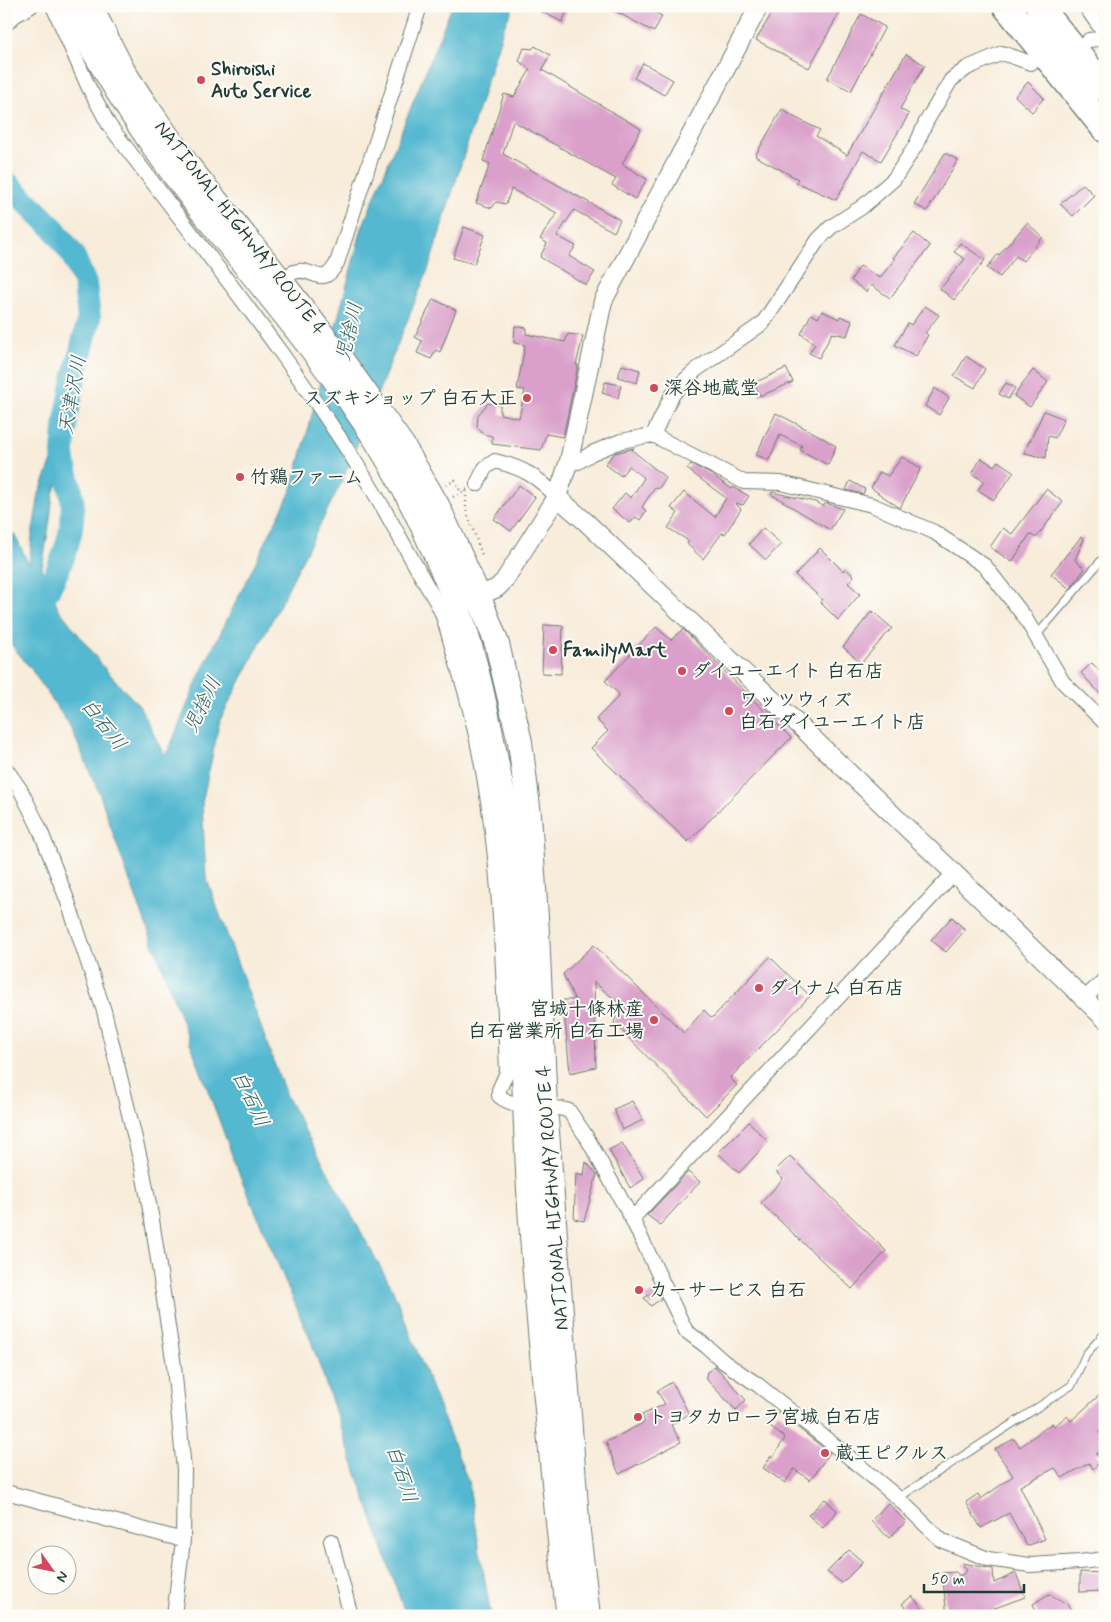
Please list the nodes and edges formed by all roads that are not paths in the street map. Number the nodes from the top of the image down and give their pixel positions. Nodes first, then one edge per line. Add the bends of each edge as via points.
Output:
1 (31, 6) edge
2 (53, 6) edge
3 (69, 6) edge
4 (90, 6) edge
5 (420, 6) edge
6 (759, 6) edge
7 (1006, 6) edge
8 (1039, 6) edge
9 (1085, 6) edge
10 (6, 24) edge
11 (1105, 34) edge
12 (1105, 38) edge
13 (1089, 40) dead end
14 (1031, 63) dead end
15 (1105, 88) edge
16 (1105, 129) edge
17 (281, 282) junction
18 (294, 312) junction
19 (378, 427) junction
20 (653, 435) junction
21 (568, 461) junction
22 (472, 487) road end
23 (557, 497) junction
24 (1105, 556) edge
25 (479, 597) junction
26 (457, 605) junction
27 (1036, 636) junction
28 (1105, 723) edge
29 (6, 769) edge
30 (954, 873) junction
31 (1105, 979) edge
32 (1085, 998) junction
33 (1105, 1019) edge
34 (535, 1106) junction
35 (632, 1220) junction
36 (1105, 1333) edge
37 (6, 1492) edge
38 (898, 1498) junction
39 (183, 1540) junction
40 (331, 1541) dead end
41 (1105, 1559) edge
42 (174, 1616) edge
43 (351, 1616) edge
44 (569, 1616) edge
45 (588, 1616) edge

1 - 10 street
2 - 34 street via 109,125 299,376 355,460 441,612 466,692 486,784 500,904 507,1072 499,1096 515,1104
3 - 18 highway, NATIONAL HIGHWAY ROUTE 4 via 132,116 201,210
4 - 17 highway, NATIONAL HIGHWAY ROUTE 4 via 123,71 146,106 188,166
5 - 17 street via 337,263 325,276 298,271
6 - 21 street via 603,301
7 - 16 highway
8 - 15 highway
9 - 11 street
12 - 13 street
14 - 20 street via 1002,53 966,68 951,80 894,178 818,240 763,323 683,382 671,398
17 - 18 highway, NATIONAL HIGHWAY ROUTE 4
18 - 19 highway, NATIONAL HIGHWAY ROUTE 4 via 314,352
19 - 25 highway, NATIONAL HIGHWAY ROUTE 4 via 402,446 437,505
19 - 26 highway, NATIONAL HIGHWAY ROUTE 4
20 - 21 street via 621,441 578,462
20 - 27 street via 744,482 781,484 872,505 934,532 985,566
21 - 23 street
22 - 23 street via 486,468 496,461 517,467 542,481
23 - 25 street via 504,581
23 - 30 street
24 - 27 lane
25 - 26 street
25 - 34 highway, NATIONAL HIGHWAY ROUTE 4 via 497,644 520,742 529,815 537,932
26 - 34 highway, NATIONAL HIGHWAY ROUTE 4 via 484,700 505,812
27 - 28 street via 1063,682
29 - 39 street via 39,827 68,902 104,1011 142,1167 174,1366 184,1470
30 - 32 street
30 - 35 street
31 - 32 street
32 - 33 street
34 - 35 street via 569,1111
34 - 44 highway, NATIONAL HIGHWAY ROUTE 4 via 529,1190 560,1548
34 - 45 highway, NATIONAL HIGHWAY ROUTE 4
35 - 38 street via 686,1332 758,1385
36 - 38 lane via 1086,1354 1072,1385
37 - 39 street
38 - 41 street via 941,1540 988,1559 1030,1565
39 - 42 street
40 - 43 street

